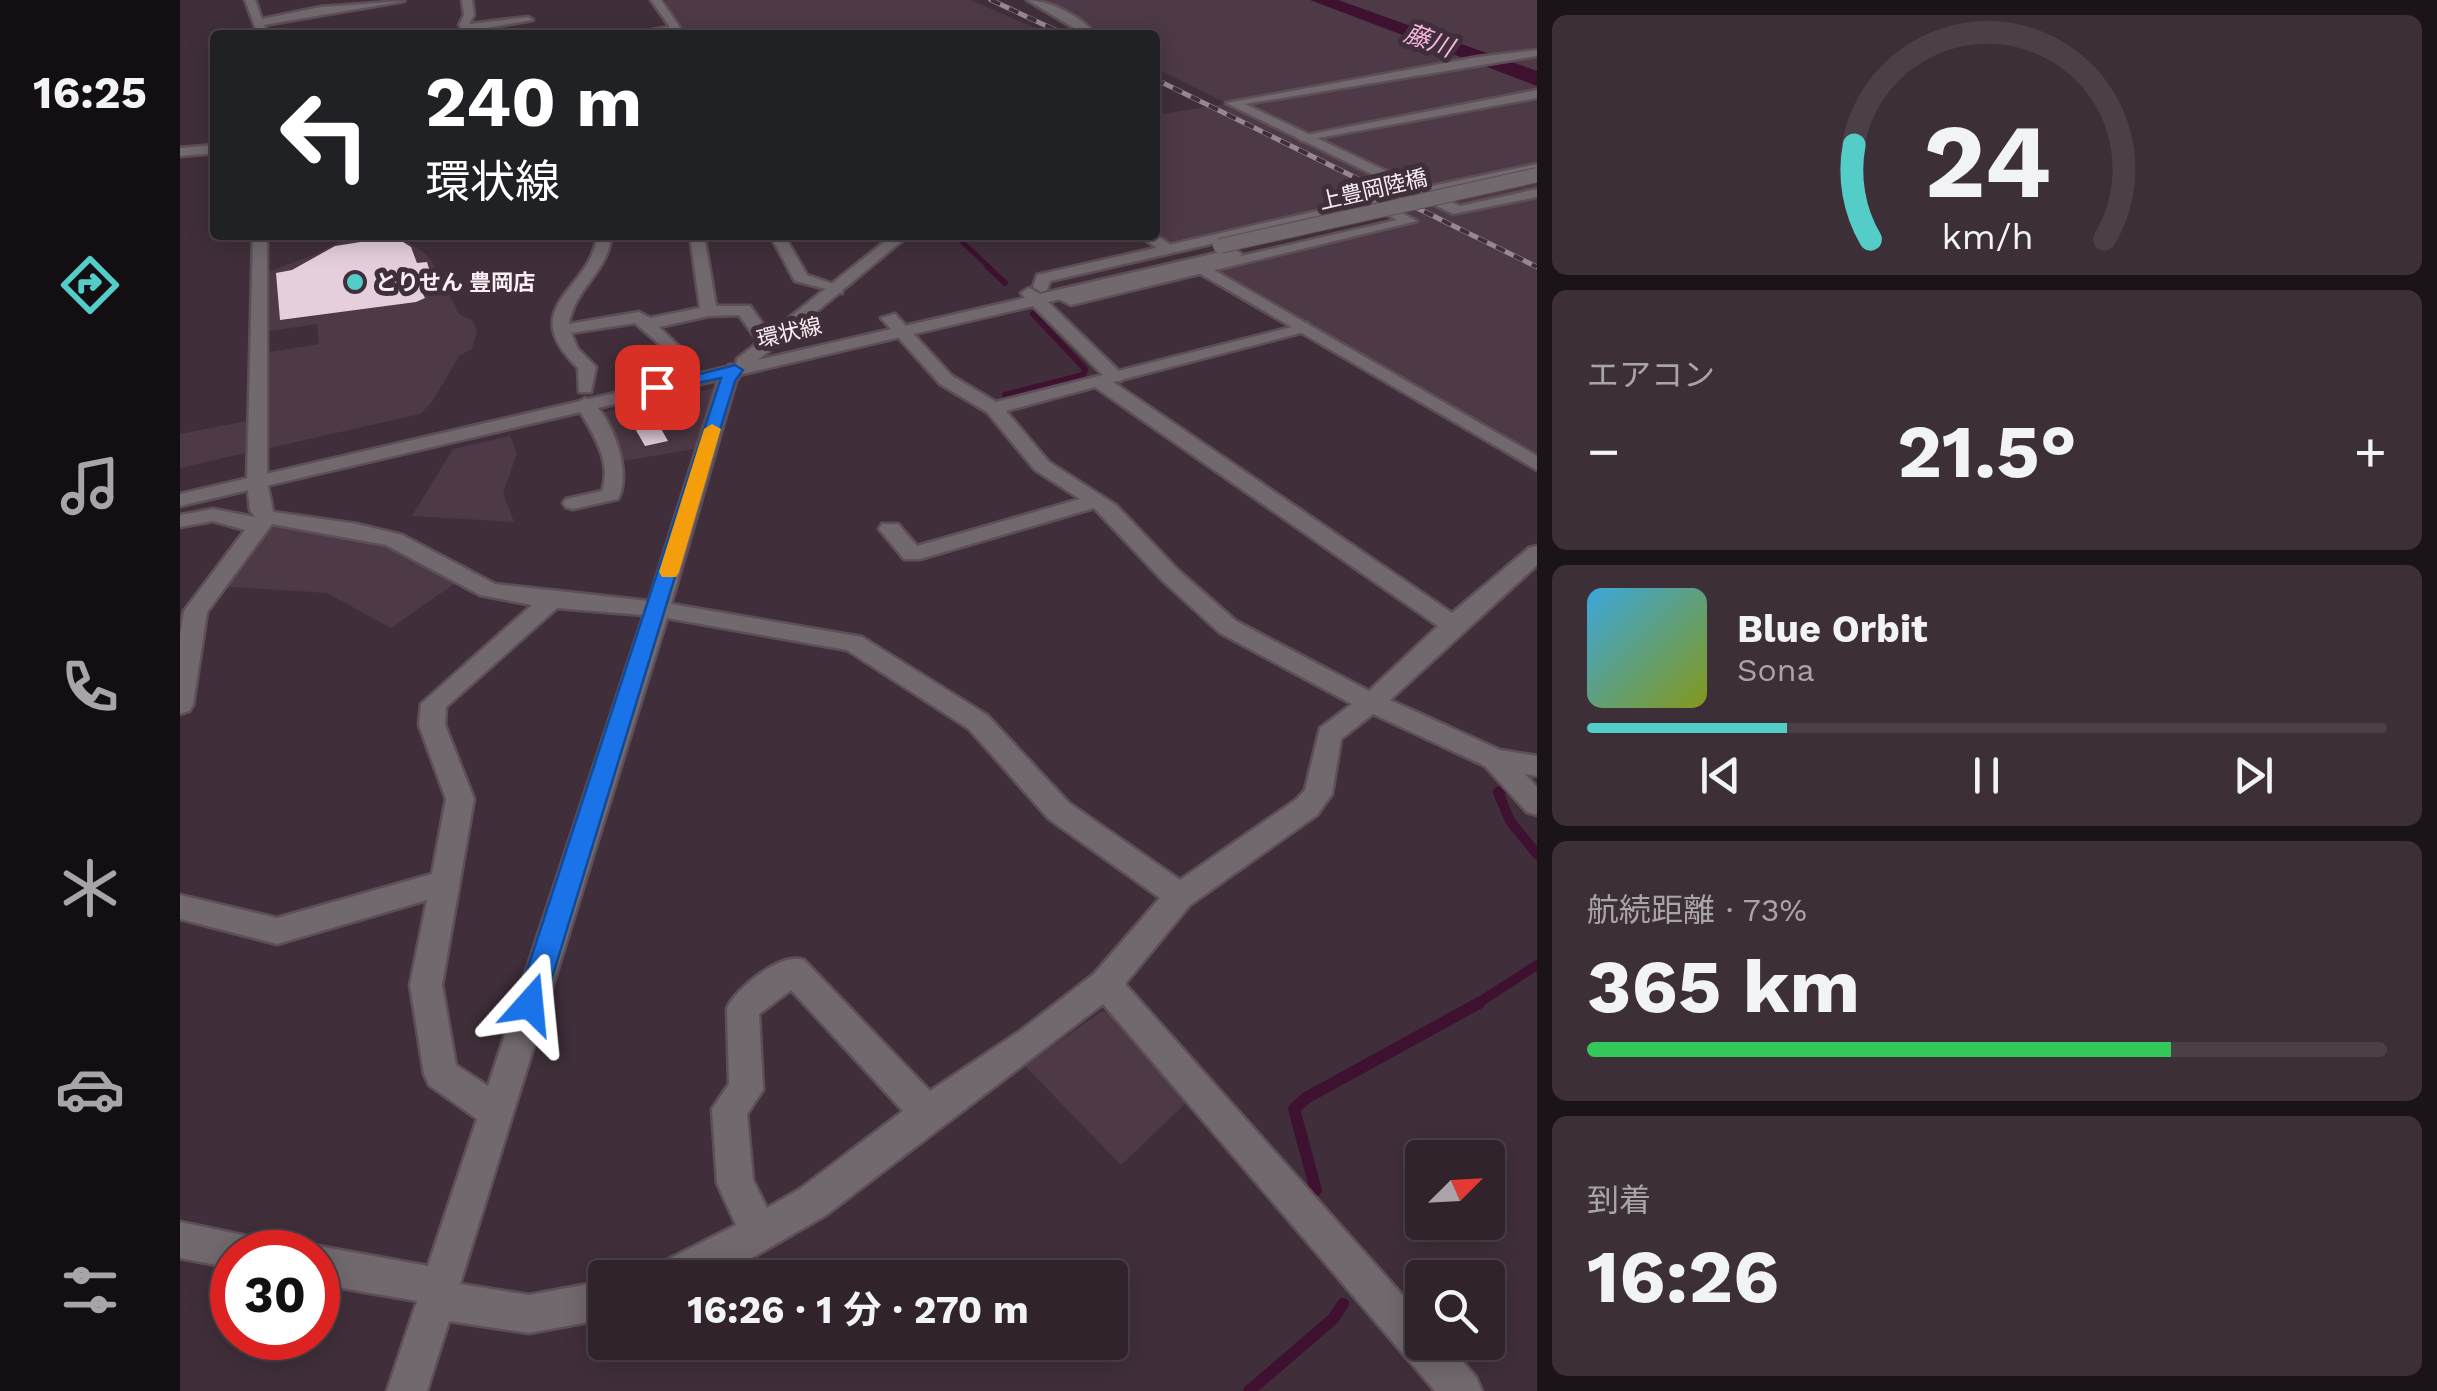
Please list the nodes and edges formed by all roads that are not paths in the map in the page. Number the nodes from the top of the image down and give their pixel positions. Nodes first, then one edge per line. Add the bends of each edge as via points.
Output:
1 (250, 0) edge
2 (467, 0) edge
3 (656, 0) edge
4 (1032, 0) edge
5 (358, 2) edge
6 (400, 2) edge
7 (528, 20) dead end
8 (261, 29) edge
9 (469, 30) edge
10 (479, 30) edge
11 (676, 30) edge
12 (1088, 30) edge
13 (1537, 53) edge
14 (1537, 94) edge
15 (1302, 137) junction
16 (210, 149) edge
17 (180, 152) edge
18 (1537, 171) edge
19 (1537, 185) edge
20 (1420, 193) junction
21 (1537, 193) edge
22 (260, 240) edge
23 (604, 240) edge
24 (699, 240) edge
25 (780, 240) edge
26 (896, 240) edge
27 (1154, 240) edge
28 (1167, 248) junction
29 (1227, 250) junction
30 (1206, 270) junction
31 (836, 290) junction
32 (1034, 292) junction
33 (1059, 295) junction
34 (709, 311) junction
35 (648, 324) junction
36 (895, 325) junction
37 (1302, 328) junction
38 (561, 330) junction
39 (773, 341) junction
40 (688, 364) junction
41 (735, 370) junction
42 (1107, 379) junction
43 (585, 396) junction
44 (994, 408) junction
45 (1537, 464) edge
46 (258, 474) junction
47 (180, 483) edge
48 (180, 500) edge
49 (1097, 502) junction
50 (573, 503) dead end
51 (180, 521) edge
52 (262, 522) junction
53 (890, 529) dead end
54 (1537, 553) edge
55 (553, 599) junction
56 (658, 609) junction
57 (1453, 625) junction
58 (1370, 702) junction
59 (180, 705) edge
60 (1494, 759) junction
61 (1537, 766) edge
62 (1537, 804) edge
63 (446, 882) junction
64 (1180, 896) junction
65 (180, 906) edge
66 (1105, 984) junction
67 (495, 1111) junction
68 (928, 1113) junction
69 (759, 1232) junction
70 (180, 1240) edge
71 (210, 1245) edge
72 (711, 1260) edge
73 (340, 1270) edge
74 (440, 1293) junction
75 (588, 1303) edge
76 (407, 1391) edge
77 (1462, 1391) edge

1 - 8 street
2 - 9 street
3 - 11 street
4 - 12 street
5 - 6 street
5 - 8 street
7 - 10 street
13 - 15 street via 1232,103
14 - 15 street
15 - 20 street
16 - 17 street
18 - 20 street
18 - 29 street, 上豊岡陸橋, bridge
19 - 29 street, 上豊岡陸橋
20 - 21 street via 1458,211
22 - 46 street
23 - 38 street via 603,254 561,310
24 - 34 street
25 - 31 street via 801,278
26 - 31 street
27 - 28 street
28 - 30 street via 1374,202 1410,221
28 - 32 street via 1042,278
29 - 32 street, 環状線
29 - 33 street, 環状線
30 - 33 street via 1072,300
30 - 37 street
31 - 39 street
32 - 33 street, 環状線
32 - 36 street, 環状線
32 - 42 street
34 - 35 street
34 - 39 street via 744,310
35 - 38 street via 628,316
35 - 40 street
36 - 39 street, 環状線
36 - 41 street, 環状線
36 - 44 street via 946,380
37 - 42 street
37 - 45 street
38 - 43 street via 570,353 587,367
39 - 40 street, 環状線
39 - 41 street
40 - 43 street, 環状線
41 - 43 street, 環状線
41 - 56 street
42 - 44 street
42 - 57 street
43 - 46 street, 環状線
43 - 50 street via 615,460 616,486 611,495
44 - 49 street via 1042,466
46 - 47 street, 環状線
46 - 48 street, 環状線
46 - 52 street
49 - 53 street via 912,554
49 - 58 street via 1228,627
51 - 52 street via 213,515
52 - 55 street via 357,530 394,540 488,590
52 - 59 street via 196,611
54 - 57 street
55 - 56 street
55 - 63 street via 434,704 432,725 460,798
56 - 64 street via 864,648 978,722 1059,810
56 - 67 street
57 - 58 street
58 - 60 street
58 - 64 street via 1329,736 1318,794 1307,807
60 - 61 street
60 - 62 street
63 - 65 street via 276,931
63 - 67 street via 426,986 441,1074
64 - 66 street
66 - 68 street
66 - 77 street
67 - 74 street
68 - 69 street via 813,1202
68 - 69 street via 793,970 743,1008 746,1090 729,1109 736,1183
69 - 72 street
70 - 71 street
73 - 74 street
74 - 75 street via 530,1314
74 - 76 street

